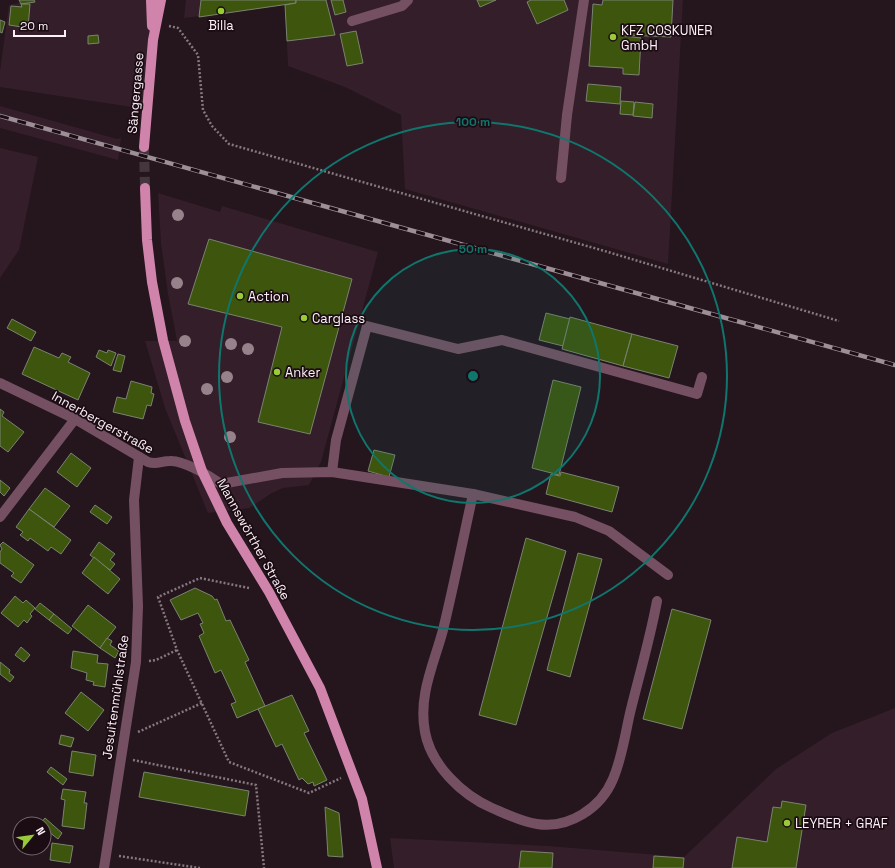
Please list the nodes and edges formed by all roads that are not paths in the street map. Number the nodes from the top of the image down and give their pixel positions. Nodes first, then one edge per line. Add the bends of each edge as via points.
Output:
1 (151, 0) edge
2 (161, 0) edge
3 (408, 0) edge
4 (584, 0) edge
5 (352, 21) dead end
6 (153, 40) junction
7 (144, 147) tunnel mouth
8 (561, 178) dead end
9 (144, 188) tunnel mouth
10 (702, 377) dead end
11 (0, 383) edge
12 (75, 419) junction
13 (139, 457) junction
14 (202, 471) junction
15 (332, 472) junction
16 (473, 494) junction
17 (0, 517) edge
18 (668, 575) dead end
19 (656, 601) dead end
20 (104, 868) edge
21 (377, 868) edge

1 - 6 main road, Sängergasse
2 - 6 main road, Sängergasse
3 - 5 street via 402,6
4 - 8 street via 567,115
6 - 7 main road, Sängergasse
9 - 14 main road, Mannswörther Straße via 147,240 163,340 183,416
10 - 15 street via 697,394 502,340 458,349 367,326 336,440
11 - 12 street, Innerbergerstraße
12 - 13 street, Innerbergerstraße
12 - 17 street
13 - 14 street, Innerbergerstraße via 154,464 170,461
13 - 20 street, Jesuitenmühlstraße via 134,500 138,606 136,662
14 - 15 street, Innerbergerstraße via 221,484 282,473
14 - 21 main road, Mannswörther Straße via 227,523 269,592 320,688 362,800
15 - 16 street, Innerbergerstraße
16 - 18 street, Innerbergerstraße via 575,517 602,528
16 - 19 street via 443,630 425,685 422,709 429,748 442,768 462,788 484,804 537,824 553,824 569,822 586,813 602,798 613,780 621,753

